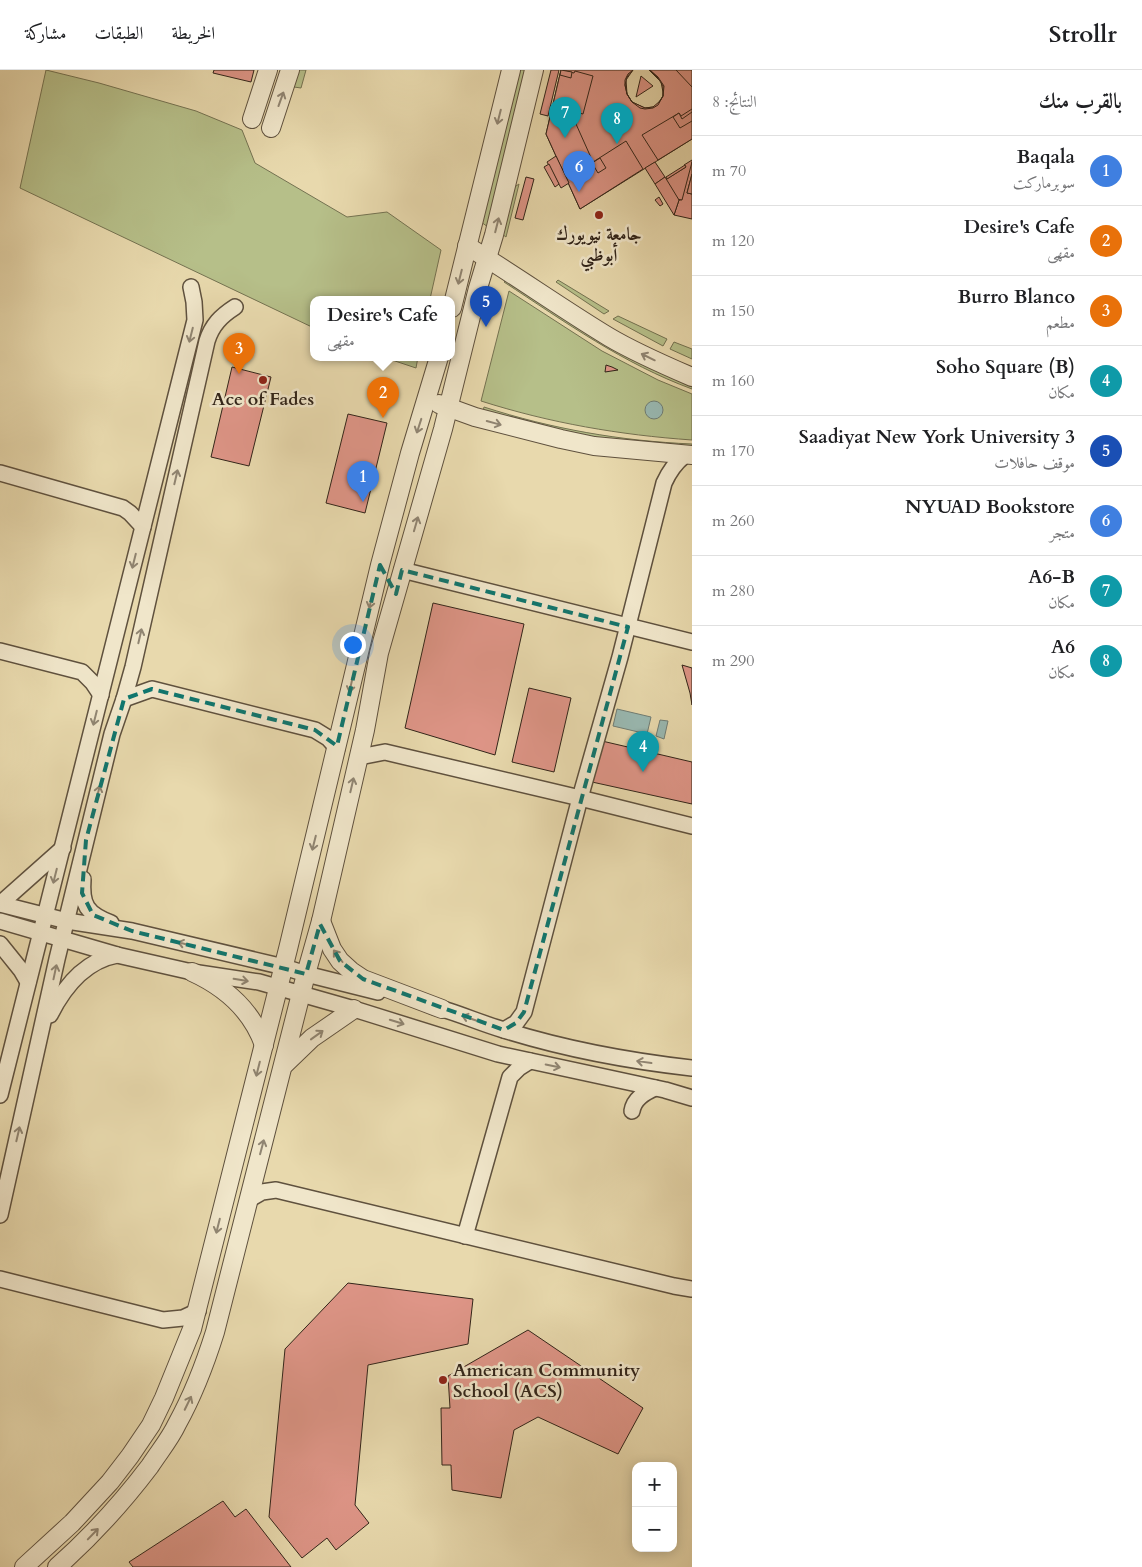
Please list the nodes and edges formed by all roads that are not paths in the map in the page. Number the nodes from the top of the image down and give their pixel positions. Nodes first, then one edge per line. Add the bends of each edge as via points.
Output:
1 (268, 70) edge
2 (290, 70) edge
3 (511, 70) edge
4 (534, 70) edge
5 (252, 119) dead end
6 (271, 128) dead end
7 (467, 246) junction
8 (487, 258) junction
9 (191, 287) dead end
10 (455, 296) edge
11 (235, 307) dead end
12 (438, 361) edge
13 (692, 377) edge
14 (427, 399) junction
15 (448, 407) junction
16 (652, 452) junction
17 (410, 454) junction
18 (688, 456) edge
19 (0, 472) edge
20 (664, 483) junction
21 (151, 493) junction
22 (122, 508) junction
23 (143, 527) junction
24 (380, 565) junction
25 (402, 570) junction
26 (628, 627) junction
27 (692, 642) edge
28 (0, 651) edge
29 (379, 653) junction
30 (110, 659) junction
31 (133, 667) junction
32 (82, 672) junction
33 (152, 689) junction
34 (101, 695) junction
35 (124, 699) junction
36 (344, 720) junction
37 (315, 730) junction
38 (365, 730) junction
39 (337, 748) junction
40 (385, 752) junction
41 (359, 757) junction
42 (580, 798) junction
43 (692, 826) edge
44 (86, 840) junction
45 (62, 848) junction
46 (0, 904) edge
47 (46, 916) junction
48 (0, 921) edge
49 (67, 921) junction
50 (321, 921) junction
51 (132, 931) junction
52 (42, 933) junction
53 (62, 939) junction
54 (0, 944) edge
55 (117, 955) junction
56 (284, 967) junction
57 (192, 972) junction
58 (306, 974) junction
59 (28, 982) junction
60 (278, 988) junction
61 (302, 994) junction
62 (442, 1008) junction
63 (354, 1009) junction
64 (524, 1012) junction
65 (504, 1030) junction
66 (40, 1037) junction
67 (537, 1039) junction
68 (264, 1045) junction
69 (498, 1054) junction
70 (530, 1061) junction
71 (283, 1066) junction
72 (692, 1068) edge
73 (510, 1077) junction
74 (622, 1081) junction
75 (655, 1088) junction
76 (0, 1094) edge
77 (692, 1098) edge
78 (256, 1168) junction
79 (276, 1190) junction
80 (250, 1199) junction
81 (0, 1216) edge
82 (465, 1236) junction
83 (0, 1279) edge
84 (692, 1289) edge
85 (198, 1310) junction
86 (163, 1320) junction
87 (187, 1342) junction
88 (24, 1567) edge
89 (57, 1567) edge

1 - 5 street
6 -> 2 street
3 -> 7 street
8 -> 4 street
7 - 8 street
7 -> 10 street
13 -> 8 street via 610,337
8 - 15 street
9 -> 21 street via 195,320
31 -> 11 street via 207,341 213,326
12 - 14 street
14 - 15 street
14 -> 17 street
15 -> 16 street via 545,436 594,446
25 -> 15 street
16 - 18 street
16 - 20 street via 663,470
17 - 24 street
17 - 25 street via 413,476 393,555 394,565
18 - 20 street via 675,464
19 - 22 street
20 - 26 street
21 - 22 street
21 - 23 street
22 - 23 street
23 -> 30 street
24 - 29 street via 388,582 378,637
24 -> 36 street
25 - 26 street
25 - 29 street
26 - 27 street
26 - 42 street
28 - 32 street
29 - 38 street
30 - 32 street
30 - 34 street
31 - 33 street
31 - 35 street
32 - 34 street
33 - 35 street
33 - 37 street
34 -> 45 street
44 -> 35 street
36 - 37 street
36 - 39 street
37 - 39 street
38 - 40 street
38 - 41 street
39 -> 56 street
40 - 41 street
40 - 42 street
50 -> 41 street
42 - 43 street
42 - 64 street
44 - 49 street
44 - 51 street via 82,893 87,908 100,919
45 - 46 street
45 -> 47 street
46 - 47 street
47 - 49 street
47 - 52 street
48 - 52 street
49 - 51 street
49 - 53 street
50 - 58 street
62 -> 50 street via 363,980 340,961
56 -> 51 street
52 - 53 street
52 - 59 street
53 - 55 street
66 -> 53 street
54 - 59 street
55 - 57 street
55 - 66 street via 98,960 70,984 53,1008
56 - 58 street
56 - 60 street
57 -> 60 street
57 - 68 street via 216,984 236,1001 256,1026
58 - 61 street
58 - 62 street
59 - 76 street
60 - 61 street
60 - 68 street
61 - 63 street
61 - 71 street
65 -> 62 street
63 -> 69 street
71 -> 63 street via 312,1038
64 - 65 street via 516,1023
64 - 67 street
65 - 67 street
81 -> 66 street
72 -> 67 street via 607,1055
68 -> 85 street
69 - 70 street
69 - 73 street
70 - 73 street
70 -> 74 street
78 -> 71 street
73 - 82 street
74 - 75 street
74 - 75 street via 632,1095 633,1107 640,1097
75 - 77 street
78 - 79 street via 264,1181
78 - 80 street
79 - 80 street via 262,1192
79 - 82 street
89 -> 80 street via 120,1504 177,1426 215,1332
82 - 84 street
83 - 86 street
85 - 86 street via 183,1318
85 - 87 street
86 - 87 street via 177,1329
87 - 88 street via 164,1398 130,1456 78,1517

